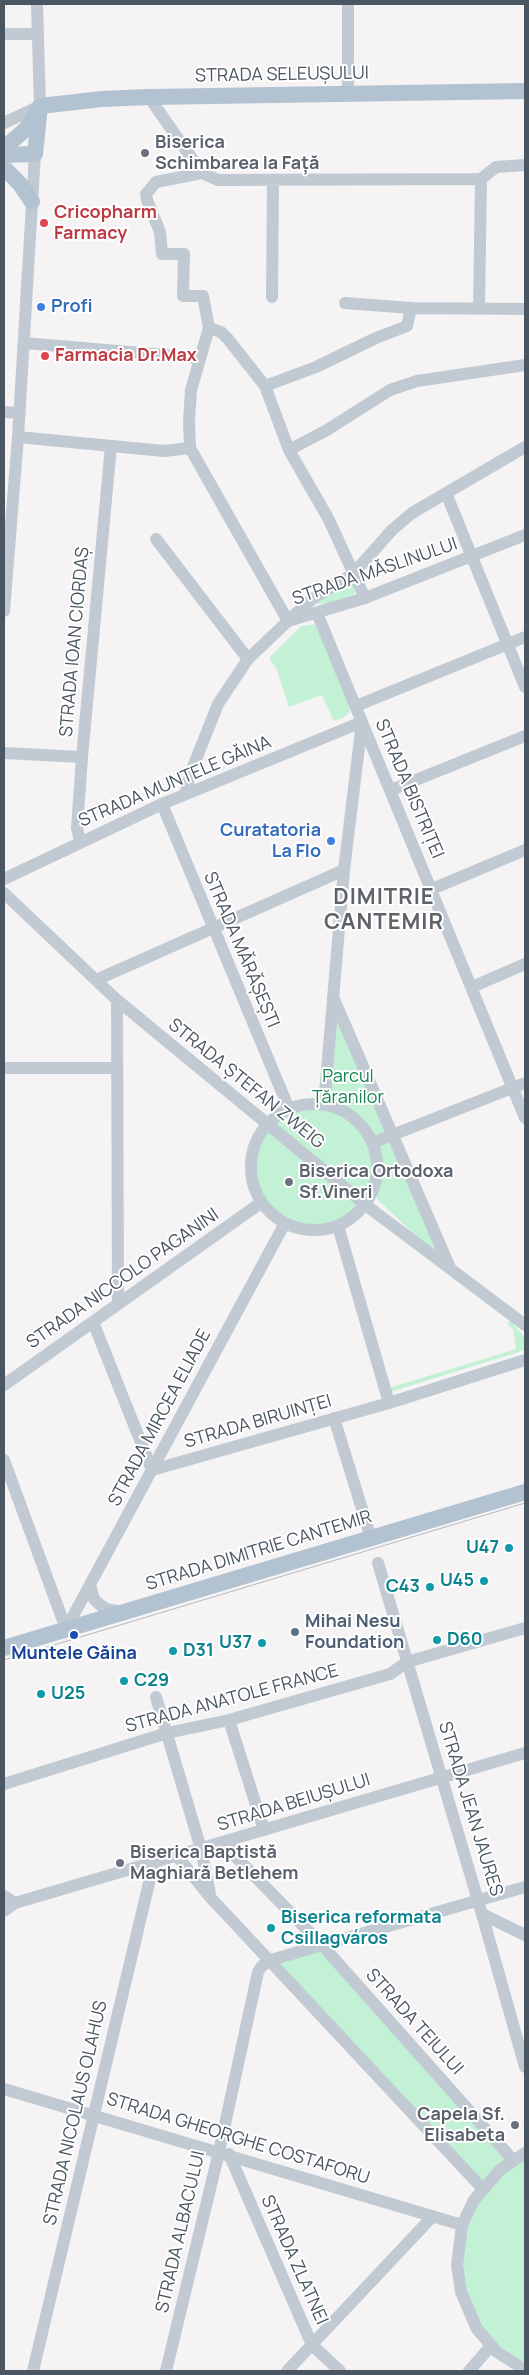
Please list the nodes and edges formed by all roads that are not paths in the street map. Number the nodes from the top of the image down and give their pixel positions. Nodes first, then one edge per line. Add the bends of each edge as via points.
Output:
1 (37, 4) edge
2 (348, 4) edge
3 (4, 34) edge
4 (38, 34) junction
5 (525, 91) edge
6 (348, 94) junction
7 (149, 97) junction
8 (40, 106) junction
9 (4, 123) edge
10 (4, 148) edge
11 (36, 154) junction
12 (4, 155) edge
13 (525, 165) edge
14 (4, 168) edge
15 (202, 173) junction
16 (481, 179) junction
17 (273, 180) junction
18 (32, 202) junction
19 (272, 297) dead end
20 (345, 303) dead end
21 (411, 308) junction
22 (479, 308) junction
23 (525, 309) edge
24 (209, 328) junction
25 (24, 343) junction
26 (200, 358) junction
27 (525, 365) edge
28 (265, 386) junction
29 (4, 412) edge
30 (20, 413) junction
31 (18, 437) junction
32 (111, 446) junction
33 (525, 447) edge
34 (190, 448) junction
35 (289, 450) junction
36 (446, 493) junction
37 (525, 536) edge
38 (156, 538) dead end
39 (471, 556) junction
40 (353, 574) junction
41 (365, 598) junction
42 (4, 611) edge
43 (317, 613) junction
44 (288, 621) junction
45 (525, 637) edge
46 (508, 644) junction
47 (248, 659) junction
48 (525, 687) edge
49 (356, 706) junction
50 (362, 722) junction
51 (525, 736) edge
52 (4, 754) edge
53 (82, 757) junction
54 (391, 790) junction
55 (185, 794) junction
56 (162, 804) junction
57 (80, 841) junction
58 (525, 850) edge
59 (344, 870) junction
60 (4, 879) edge
61 (432, 888) junction
62 (4, 893) edge
63 (213, 928) junction
64 (525, 964) edge
65 (96, 980) junction
66 (472, 986) junction
67 (332, 993) junction
68 (117, 1000) junction
69 (4, 1068) edge
70 (117, 1068) junction
71 (519, 1086) edge
72 (324, 1105) junction
73 (289, 1109) junction
74 (525, 1118) edge
75 (268, 1124) junction
76 (393, 1134) junction
77 (372, 1143) junction
78 (262, 1202) junction
79 (365, 1205) junction
80 (285, 1223) junction
81 (338, 1226) junction
82 (451, 1270) junction
83 (118, 1304) junction
84 (506, 1312) junction
85 (93, 1322) junction
86 (525, 1325) edge
87 (525, 1334) edge
88 (525, 1360) edge
89 (4, 1385) edge
90 (388, 1403) junction
91 (334, 1418) junction
92 (4, 1460) edge
93 (152, 1470) junction
94 (525, 1492) edge
95 (370, 1538) junction
96 (378, 1563) dead end
97 (90, 1585) junction
98 (121, 1612) junction
99 (525, 1628) edge
100 (66, 1629) junction
101 (4, 1648) edge
102 (407, 1662) junction
103 (156, 1697) dead end
104 (230, 1720) junction
105 (167, 1733) junction
106 (525, 1753) edge
107 (442, 1777) junction
108 (4, 1784) edge
109 (264, 1830) junction
110 (228, 1841) junction
111 (201, 1849) junction
112 (177, 1856) junction
113 (154, 1862) junction
114 (525, 1887) edge
115 (4, 1896) edge
116 (210, 1897) junction
117 (478, 1900) junction
118 (15, 1903) junction
119 (4, 1911) edge
120 (482, 1914) junction
121 (525, 1935) edge
122 (322, 1945) junction
123 (272, 1960) junction
124 (525, 2067) edge
125 (4, 2089) edge
126 (93, 2114) junction
127 (224, 2153) junction
128 (525, 2153) edge
129 (513, 2160) junction
130 (482, 2188) junction
131 (433, 2216) junction
132 (462, 2225) junction
133 (312, 2345) junction
134 (492, 2346) junction
135 (525, 2370) edge
136 (33, 2371) edge
137 (166, 2371) edge
138 (287, 2371) edge
139 (340, 2371) edge
140 (469, 2371) edge

1 - 4 street
2 - 6 street
3 - 4 street
4 - 8 street
5 - 6 main road, STRADA SELEUȘULUI
6 - 7 main road, STRADA SELEUȘULUI
7 - 8 main road, STRADA SELEUȘULUI
7 - 15 street
8 - 9 street
8 - 10 main road via 26,129
8 - 11 main road
11 - 12 main road
11 - 18 street
13 - 16 street via 496,167
14 - 18 main road
15 - 17 street via 218,180
15 - 24 street via 156,182 146,194 146,200 160,232 162,254 184,254 183,296 203,296
16 - 17 street
16 - 22 street
17 - 19 street
18 - 25 street
20 - 21 street
21 - 22 street
21 - 28 street via 407,326
22 - 23 street
24 - 26 street
24 - 28 street via 221,332 228,339
25 - 26 street
25 - 30 street
26 - 34 street via 191,390
27 - 35 street via 417,381 390,390
28 - 35 street
29 - 30 street
30 - 31 street
31 - 32 street
31 - 42 street
32 - 34 street via 164,451
32 - 53 street, STRADA IOAN CIORDAȘ
33 - 36 street
34 - 44 street
35 - 40 street via 328,518
36 - 39 street
36 - 40 street via 402,522
37 - 39 street, STRADA MĂSLINULUI
38 - 47 street
39 - 41 street, STRADA MĂSLINULUI
39 - 46 street
40 - 41 street
40 - 44 street via 312,599
41 - 43 street, STRADA MĂSLINULUI
43 - 44 street, STRADA MĂSLINULUI
43 - 49 street, STRADA BISTRIȚEI
44 - 47 street, STRADA MĂSLINULUI
45 - 46 street
46 - 48 street
46 - 49 street
47 - 55 street, STRADA MĂSLINULUI via 218,704
49 - 50 street, STRADA BISTRIȚEI
50 - 54 street, STRADA BISTRIȚEI
50 - 55 street, STRADA MUNTELE GĂINA
50 - 59 street
51 - 54 street
52 - 53 street
53 - 57 street, STRADA IOAN CIORDAȘ via 77,828
54 - 61 street, STRADA BISTRIȚEI
55 - 56 street, STRADA MUNTELE GĂINA
56 - 57 street, STRADA MUNTELE GĂINA
56 - 63 street, STRADA MĂRĂȘEȘTI
57 - 60 street, STRADA MUNTELE GĂINA
58 - 61 street
59 - 63 street
59 - 67 street
61 - 66 street, STRADA BISTRIȚEI
62 - 65 street, STRADA ȘTEFAN ZWEIG
63 - 65 street
63 - 73 street, STRADA MĂRĂȘEȘTI
64 - 66 street
65 - 68 street, STRADA ȘTEFAN ZWEIG
66 - 71 street, STRADA BISTRIȚEI
67 - 72 street
67 - 76 street
68 - 70 street
68 - 75 street, STRADA ȘTEFAN ZWEIG
69 - 70 street
70 - 83 street
71 - 74 street, STRADA BISTRIȚEI
71 - 76 street
72 - 73 street via 306,1104
72 - 77 street via 341,1110 356,1120
73 - 75 street
75 - 78 street via 255,1146 251,1162 253,1180
75 - 79 street, STRADA ȘTEFAN ZWEIG
76 - 77 street
76 - 82 street
77 - 79 street via 377,1173 372,1194
78 - 80 street
78 - 83 street, STRADA NICCOLO PAGANINI
79 - 81 street
79 - 82 street, STRADA ȘTEFAN ZWEIG
80 - 81 street via 311,1230
80 - 93 street, STRADA MIRCEA ELIADE
81 - 90 street
82 - 84 street, STRADA ȘTEFAN ZWEIG
83 - 85 street, STRADA NICCOLO PAGANINI
84 - 86 street, STRADA ȘTEFAN ZWEIG
84 - 87 street
85 - 89 street, STRADA NICCOLO PAGANINI
85 - 93 street
88 - 90 street, STRADA BIRUINȚEI
90 - 91 street, STRADA BIRUINȚEI
91 - 93 street, STRADA BIRUINȚEI
91 - 95 street
92 - 100 street
93 - 97 street, STRADA MIRCEA ELIADE
94 - 95 main road, STRADA DIMITRIE CANTEMIR
95 - 98 main road, STRADA DIMITRIE CANTEMIR
96 - 102 street, STRADA JEAN JAURES
97 - 98 street via 99,1604
97 - 100 street, STRADA MIRCEA ELIADE
98 - 100 main road, STRADA DIMITRIE CANTEMIR
99 - 102 street, STRADA ANATOLE FRANCE
100 - 101 main road, STRADA DIMITRIE CANTEMIR
102 - 104 street, STRADA ANATOLE FRANCE via 390,1674
102 - 107 street, STRADA JEAN JAURES
103 - 105 street
104 - 105 street, STRADA ANATOLE FRANCE
104 - 109 street
105 - 108 street, STRADA ANATOLE FRANCE
105 - 111 street
106 - 107 street, STRADA BEIUȘULUI
107 - 109 street, STRADA BEIUȘULUI
107 - 117 street, STRADA JEAN JAURES
109 - 110 street, STRADA BEIUȘULUI
110 - 111 street, STRADA BEIUȘULUI
110 - 122 street, STRADA TEIULUI via 236,1857
111 - 112 street, STRADA BEIUȘULUI
111 - 116 street
112 - 113 street, STRADA BEIUȘULUI
112 - 116 street
113 - 118 street, STRADA BEIUȘULUI
113 - 126 street, STRADA NICOLAUS OLAHUS
114 - 117 street
115 - 118 street
116 - 123 street
117 - 120 street, STRADA JEAN JAURES
117 - 122 street
118 - 119 street, STRADA BEIUȘULUI
120 - 121 street
120 - 124 street, STRADA JEAN JAURES
122 - 123 street
122 - 129 street, STRADA TEIULUI
123 - 127 street, STRADA ALBACULUI via 258,1972
123 - 130 street
125 - 126 street, STRADA GHEORGHE COSTAFORU
126 - 127 street, STRADA GHEORGHE COSTAFORU
126 - 136 street, STRADA NICOLAUS OLAHUS
127 - 131 street, STRADA GHEORGHE COSTAFORU
127 - 133 street, STRADA ZLATNEI
127 - 137 street, STRADA ALBACULUI
128 - 129 street
129 - 130 street
130 - 132 street
131 - 132 street, STRADA GHEORGHE COSTAFORU
131 - 133 street
132 - 134 street via 457,2265 461,2292 470,2318
133 - 138 street
133 - 139 street, STRADA ZLATNEI
134 - 135 street
134 - 140 street

